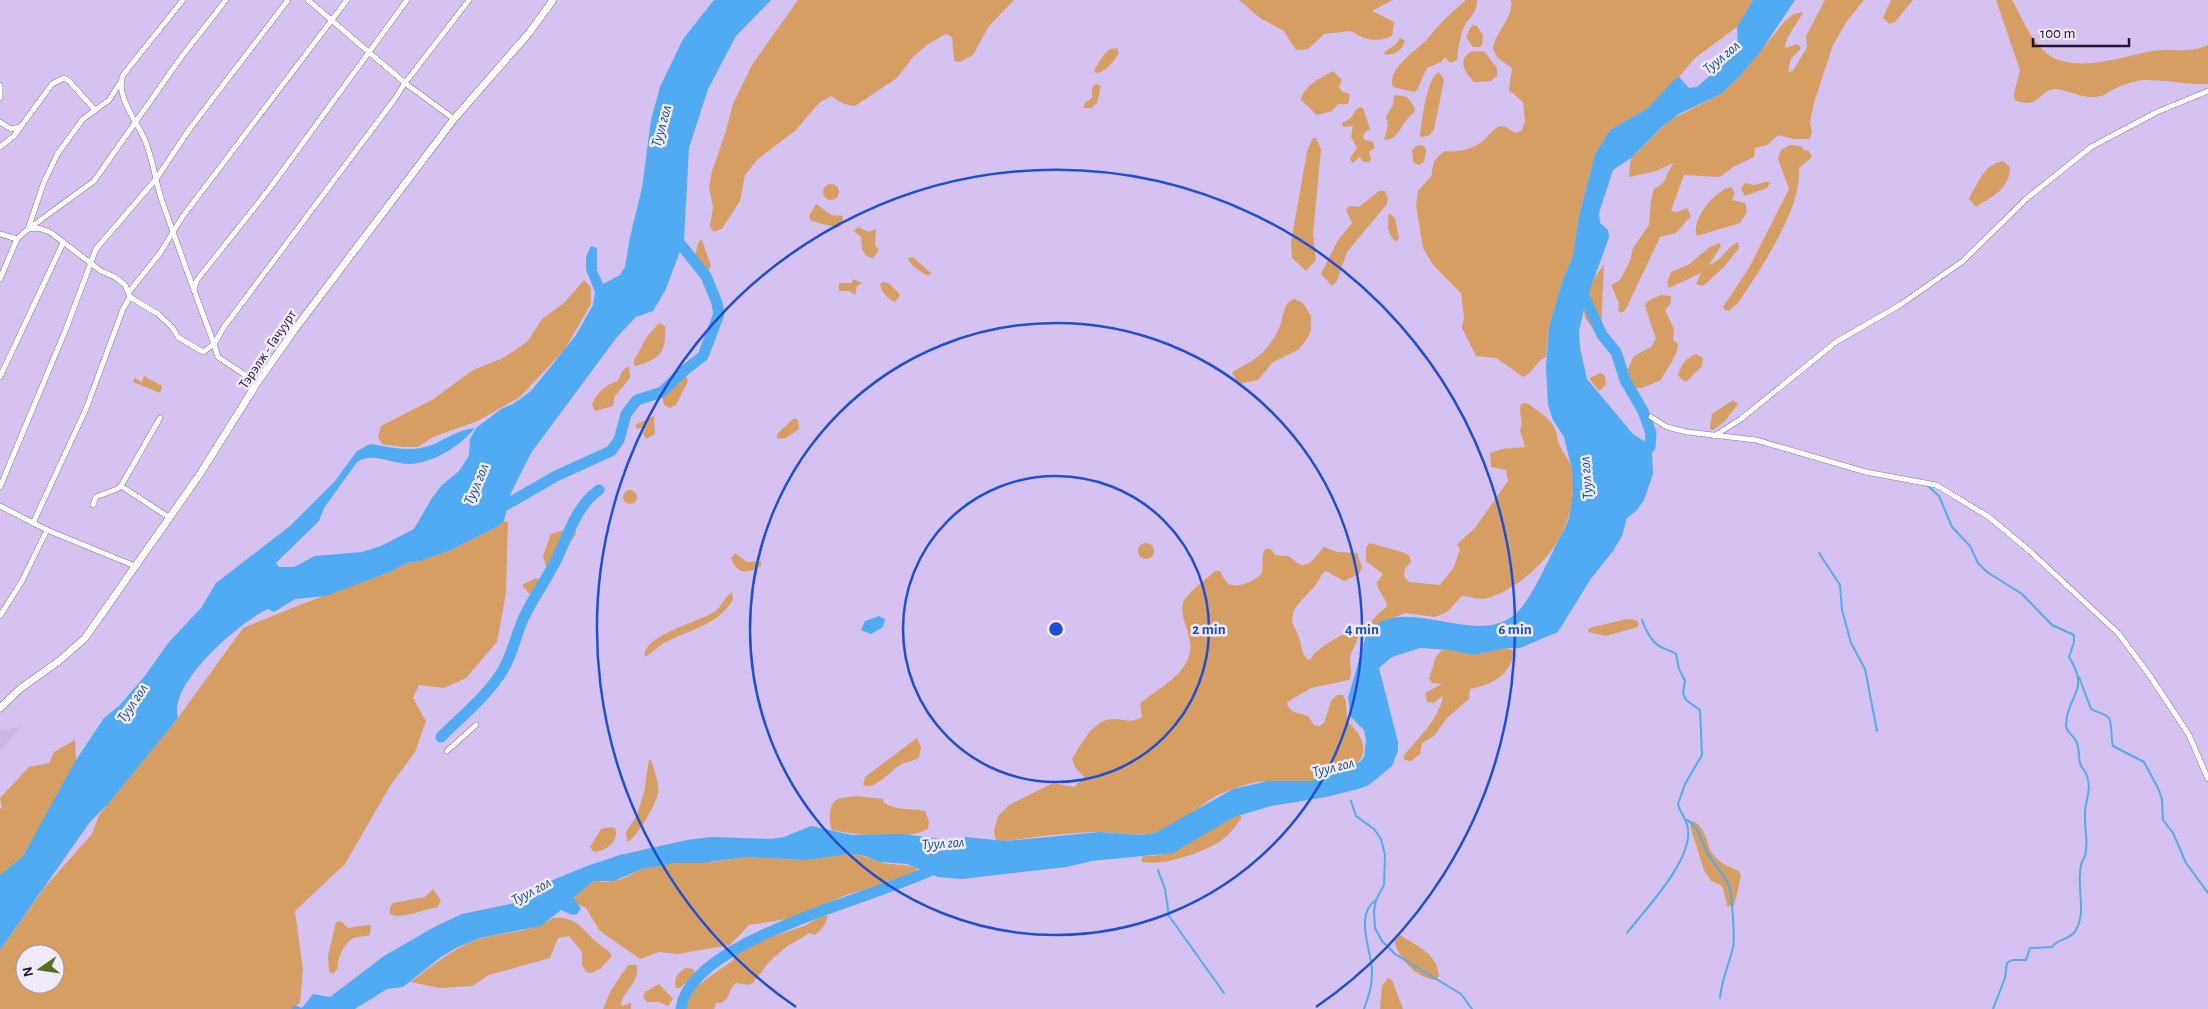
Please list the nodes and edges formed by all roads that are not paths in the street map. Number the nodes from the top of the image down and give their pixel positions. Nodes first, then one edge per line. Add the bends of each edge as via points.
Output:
1 (183, 0) edge
2 (226, 0) edge
3 (288, 0) edge
4 (308, 0) edge
5 (347, 0) edge
6 (407, 0) edge
7 (469, 0) edge
8 (553, 0) edge
9 (332, 19) junction
10 (369, 51) junction
11 (121, 82) junction
12 (405, 83) junction
13 (0, 85) edge
14 (2208, 91) edge
15 (0, 98) edge
16 (94, 110) junction
17 (454, 119) junction
18 (0, 122) edge
19 (136, 123) junction
20 (20, 126) junction
21 (0, 147) edge
22 (156, 178) junction
23 (28, 229) junction
24 (173, 229) junction
25 (0, 234) edge
26 (17, 239) junction
27 (63, 243) junction
28 (90, 261) junction
29 (0, 279) edge
30 (194, 289) junction
31 (129, 294) junction
32 (214, 344) junction
33 (0, 377) edge
34 (257, 384) junction
35 (1651, 416) dead end
36 (160, 418) dead end
37 (1714, 436) junction
38 (121, 486) junction
39 (0, 487) edge
40 (93, 505) dead end
41 (0, 506) edge
42 (170, 518) junction
43 (33, 523) junction
44 (47, 530) junction
45 (135, 566) junction
46 (0, 616) edge
47 (0, 708) edge
48 (476, 725) dead end
49 (448, 751) dead end
50 (2208, 779) edge

1 - 11 street via 123,75
2 - 19 street
3 - 22 street
4 - 9 street
5 - 9 street
6 - 10 street
7 - 12 street
8 - 17 main road, Тэрэлж - Гачуурт
9 - 10 street
9 - 24 street
10 - 12 street
10 - 30 street via 270,188 197,280
11 - 16 street via 109,100
11 - 19 street
12 - 17 street
12 - 32 street
13 - 15 street
14 - 37 street via 2157,112 2092,147 2026,199 1963,260 1900,305 1836,342 1741,419
16 - 20 street via 64,78 52,84
16 - 23 street via 83,118 58,154 44,182
17 - 34 main road, Тэрэлж - Гачуурт via 365,234
18 - 20 street via 11,129
19 - 22 street via 145,140
19 - 23 street via 94,181
20 - 21 street via 14,136
22 - 24 street
22 - 28 street via 96,249
23 - 26 street
23 - 27 street via 50,232
24 - 30 street
24 - 31 street via 172,236
25 - 26 street
26 - 29 street
27 - 28 street
27 - 33 street
28 - 31 street via 115,278
28 - 39 street via 66,329
30 - 32 street
31 - 32 street via 158,314 178,337 203,352
31 - 43 street via 86,409
32 - 34 street via 218,357
34 - 42 main road, Тэрэлж - Гачуурт
35 - 37 street via 1667,428
36 - 38 street
37 - 50 street via 1756,440 1866,472 1936,485 1989,517 2118,633 2189,735
38 - 40 street via 96,497
38 - 42 street
41 - 43 street
42 - 45 main road, Тэрэлж - Гачуурт
43 - 44 street
44 - 45 street
44 - 46 street
45 - 47 main road, Тэрэлж - Гачуурт via 85,638
48 - 49 street

